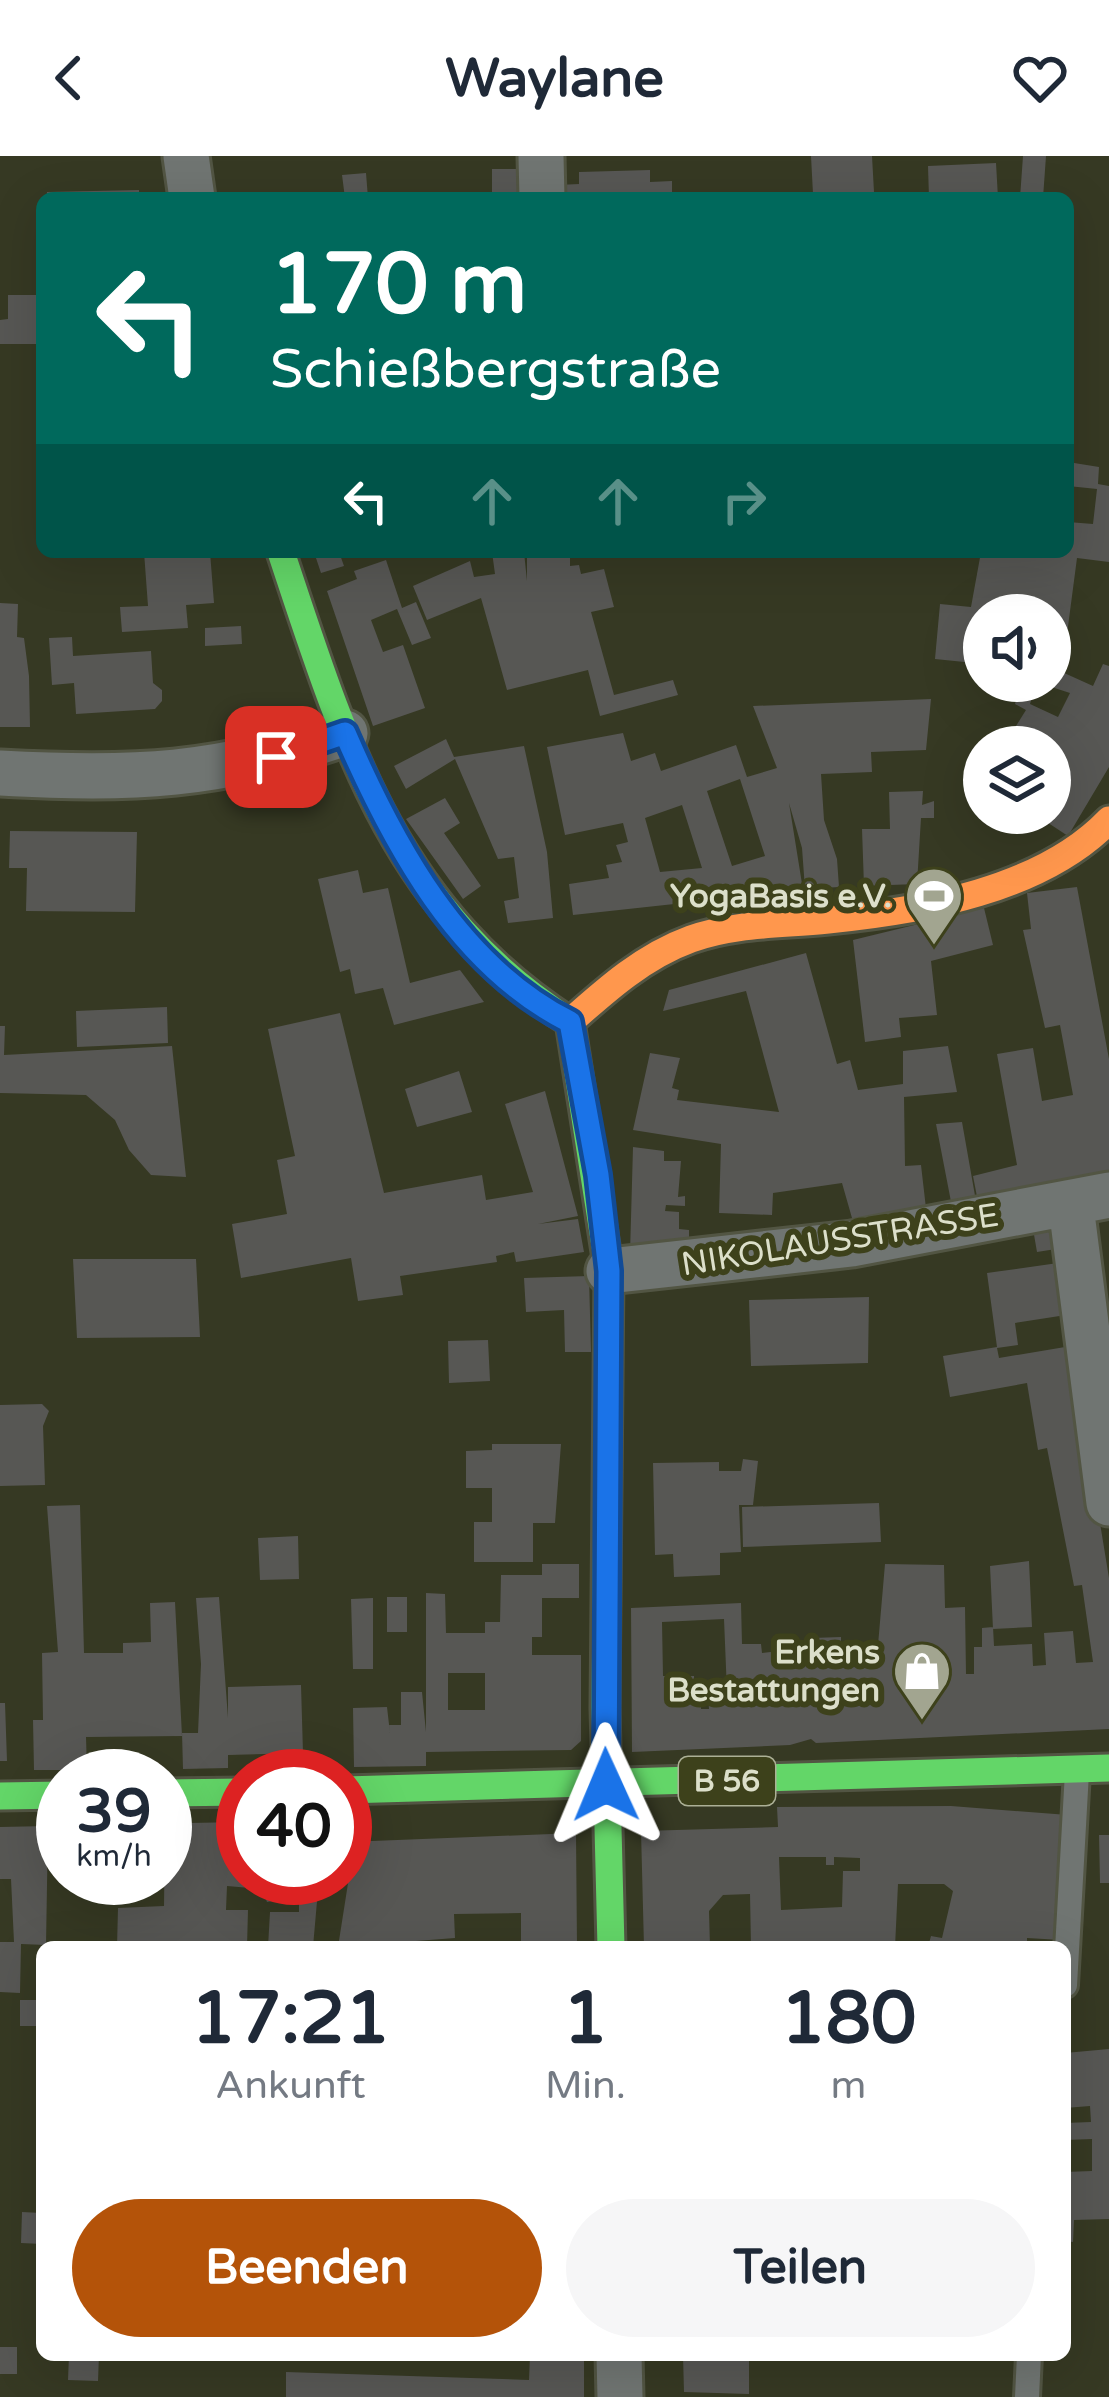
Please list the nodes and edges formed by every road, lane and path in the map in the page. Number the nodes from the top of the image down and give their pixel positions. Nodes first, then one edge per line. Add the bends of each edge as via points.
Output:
1 (187, 156) edge
2 (541, 156) edge
3 (191, 192) edge
4 (542, 192) edge
5 (283, 558) edge
6 (345, 733) junction
7 (0, 773) edge
8 (1100, 850) edge
9 (570, 1022) junction
10 (1090, 1200) edge
11 (609, 1271) junction
12 (1109, 1503) edge
13 (1109, 1768) edge
14 (1077, 1770) junction
15 (606, 1785) junction
16 (372, 1789) edge
17 (36, 1795) edge
18 (0, 1796) edge
19 (610, 1941) edge
20 (1067, 1941) edge
21 (619, 2361) edge
22 (1029, 2361) edge
23 (620, 2397) edge
24 (1027, 2397) edge

1 - 3 street
2 - 4 street
5 - 6 street
6 - 7 street via 276,757 182,774
6 - 9 street via 390,831 446,912 508,987
8 - 9 street via 897,909 687,940 639,964
9 - 11 street
10 - 11 street, NIKOLAUSSTRASSE via 852,1244
10 - 12 street, NIKOLAUSSTRASSE
11 - 15 street
13 - 14 street, B 56
14 - 15 street, B 56
14 - 20 lane
15 - 16 street, B 56
15 - 19 street
17 - 18 street
21 - 23 street
22 - 24 lane

